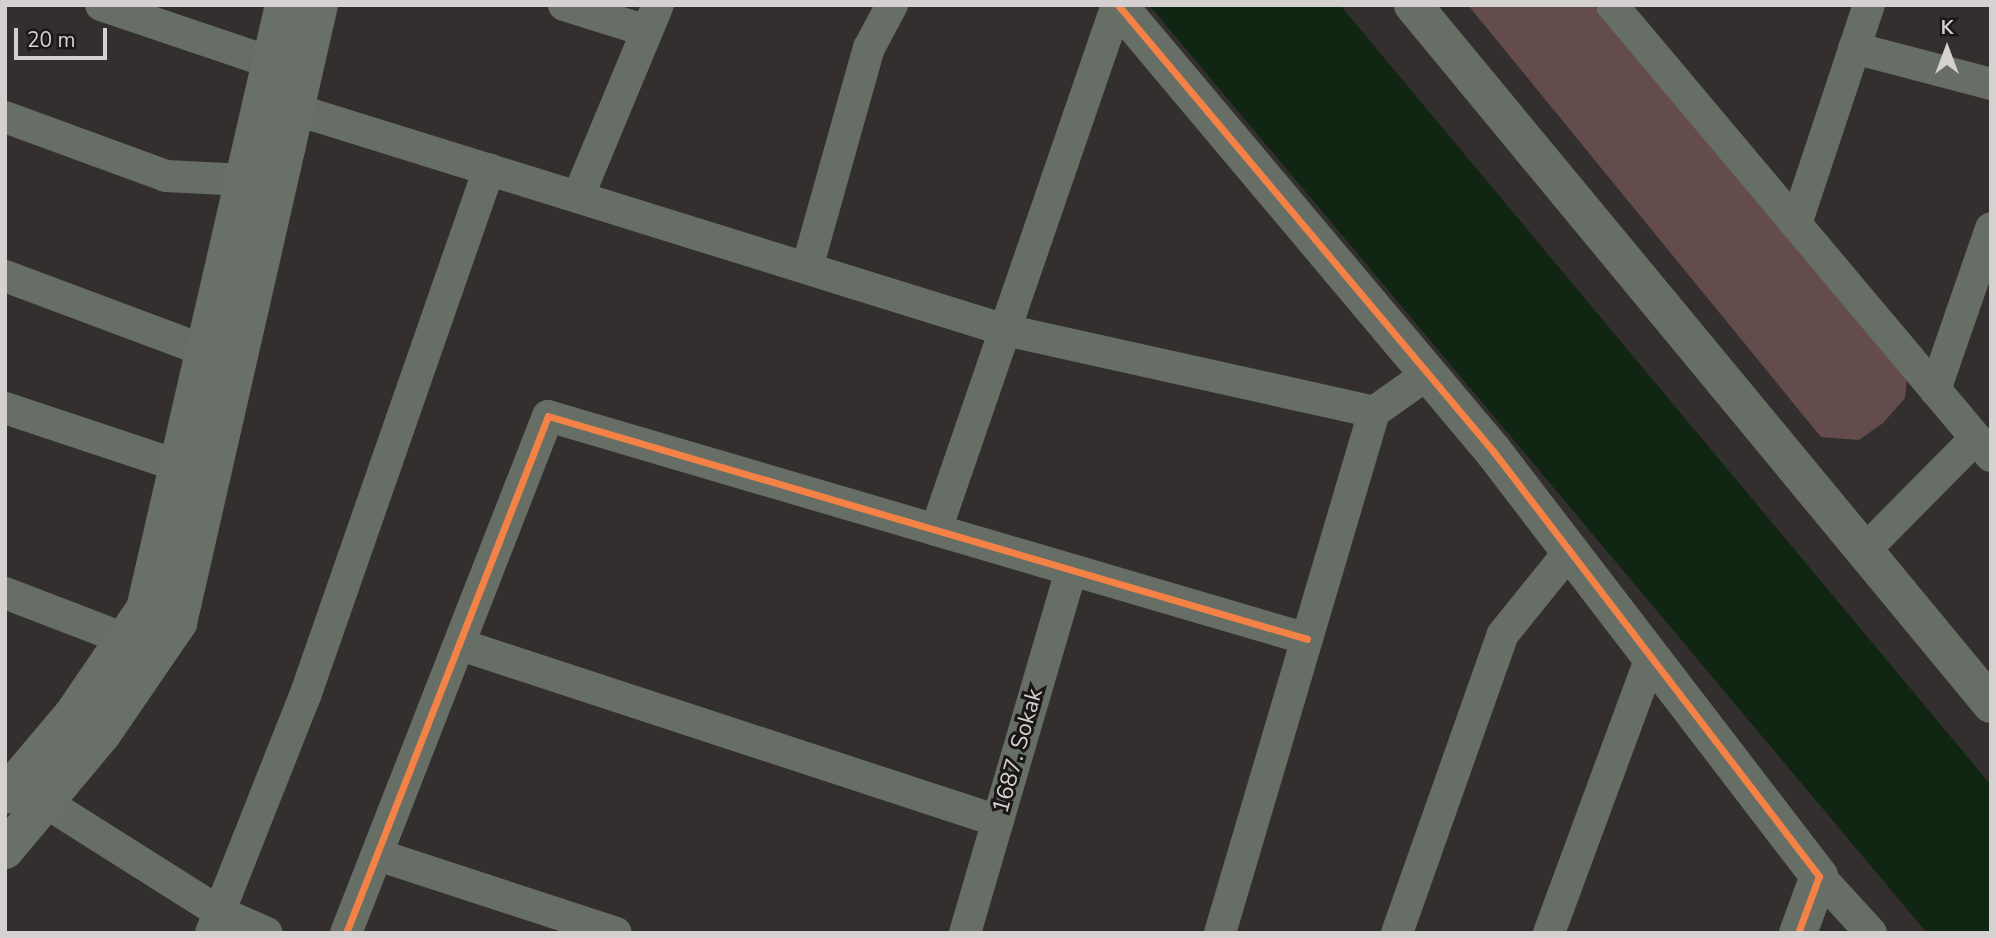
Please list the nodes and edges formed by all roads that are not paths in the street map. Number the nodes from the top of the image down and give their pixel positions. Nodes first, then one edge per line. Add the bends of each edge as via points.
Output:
1 (101, 5) edge
2 (284, 5) edge
3 (319, 5) edge
4 (564, 5) edge
5 (892, 5) edge
6 (1117, 5) edge
7 (1413, 5) edge
8 (1612, 5) edge
9 (1866, 6) edge
10 (652, 18) edge
11 (1854, 48) junction
12 (272, 63) junction
13 (1991, 84) edge
14 (297, 110) junction
15 (5, 117) edge
16 (489, 169) junction
17 (245, 180) junction
18 (578, 197) junction
19 (1796, 224) junction
20 (1991, 228) edge
21 (807, 268) junction
22 (5, 276) edge
23 (1978, 306) edge
24 (1005, 330) junction
25 (206, 351) junction
26 (1429, 373) junction
27 (1936, 390) junction
28 (5, 408) edge
29 (1374, 412) junction
30 (1983, 447) edge
31 (179, 466) junction
32 (936, 530) junction
33 (1570, 551) junction
34 (1864, 551) junction
35 (1071, 570) junction
36 (5, 593) edge
37 (125, 639) junction
38 (1307, 639) junction
39 (461, 645) junction
40 (1651, 657) junction
41 (1991, 704) edge
42 (7, 791) edge
43 (45, 802) junction
44 (998, 821) junction
45 (5, 850) edge
46 (377, 855) junction
47 (1819, 876) junction
48 (215, 922) edge
49 (267, 933) edge
50 (346, 933) edge
51 (616, 933) edge
52 (965, 933) edge
53 (1220, 933) edge
54 (1397, 933) edge
55 (1549, 933) edge
56 (1798, 933) edge
57 (1871, 933) edge

1 - 12 street
2 - 12 main road
3 - 14 main road
4 - 10 street
5 - 21 street via 869,48
6 - 24 street
6 - 26 street
7 - 34 main road
8 - 19 street
9 - 11 street
10 - 18 street
11 - 13 street
11 - 19 street
12 - 17 main road
14 - 16 street
14 - 43 main road via 178,623 102,734
15 - 17 street via 166,176
16 - 18 street
16 - 48 street via 305,696
17 - 25 main road
18 - 21 street
19 - 27 street
20 - 23 street
21 - 24 street
22 - 25 street
23 - 27 street
24 - 29 street
24 - 32 street
25 - 31 main road
26 - 29 street
26 - 33 street
27 - 30 street
28 - 31 street
29 - 38 street
30 - 34 street
31 - 37 main road via 145,609
32 - 35 street
32 - 39 street via 548,416
33 - 40 street
33 - 54 street via 1503,634
34 - 41 main road
35 - 38 street
35 - 44 street, 1687. Sokak
36 - 37 street
37 - 42 main road
38 - 53 street
39 - 44 street
39 - 46 street
40 - 47 street
40 - 55 street
43 - 45 main road
43 - 48 street
44 - 52 street, 1687. Sokak
46 - 50 street
46 - 51 street
47 - 56 street
47 - 57 street
48 - 49 street

